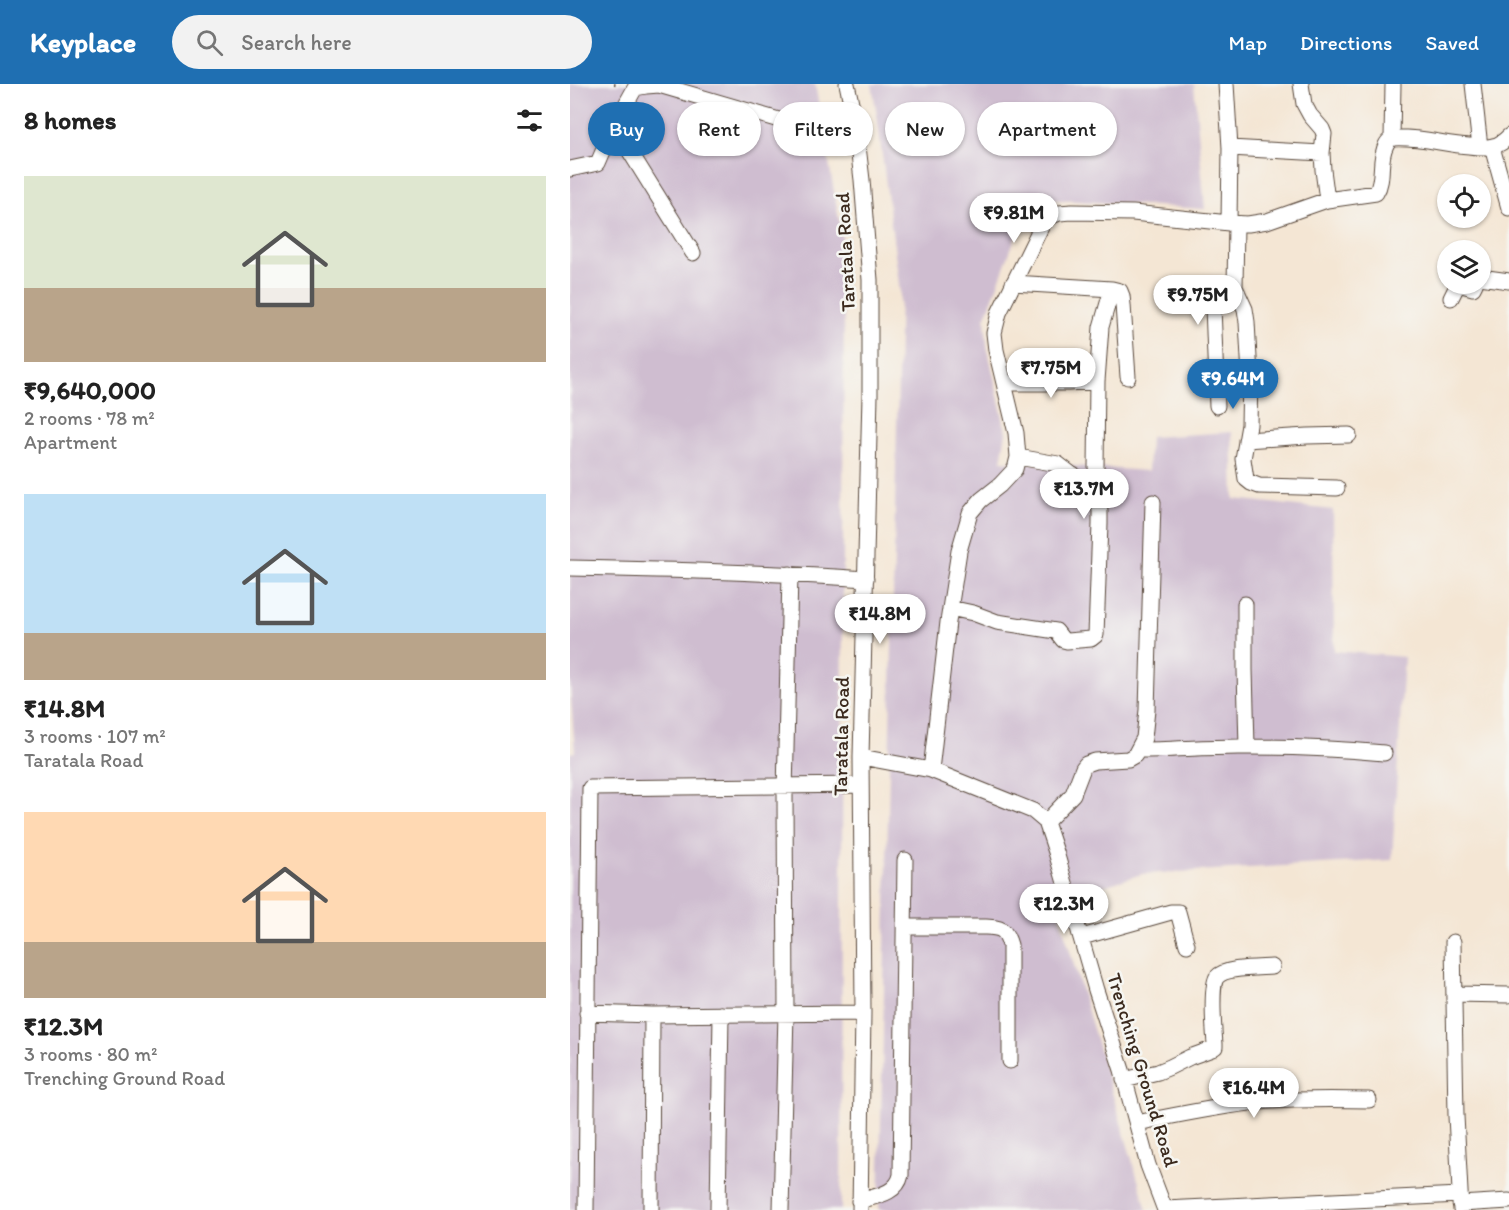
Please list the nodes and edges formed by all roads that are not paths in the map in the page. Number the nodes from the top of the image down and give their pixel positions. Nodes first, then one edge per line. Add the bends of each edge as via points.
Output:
1 (847, 84) edge
2 (1226, 84) edge
3 (1301, 84) edge
4 (1393, 84) edge
5 (1473, 84) edge
6 (627, 102) edge
7 (851, 102) edge
8 (773, 118) edge
9 (1509, 136) edge
10 (1392, 138) junction
11 (1486, 147) junction
12 (1230, 148) junction
13 (1322, 153) junction
14 (601, 156) edge
15 (633, 156) edge
16 (859, 156) edge
17 (570, 169) edge
18 (1327, 200) junction
19 (1509, 208) edge
20 (1232, 224) junction
21 (693, 253) dead end
22 (1491, 279) edge
23 (1509, 281) edge
24 (1013, 283) junction
25 (1112, 289) junction
26 (1238, 294) junction
27 (1453, 294) edge
28 (1451, 298) dead end
29 (1128, 377) dead end
30 (1096, 381) junction
31 (1004, 383) junction
32 (1217, 406) dead end
33 (1349, 435) dead end
34 (1246, 440) junction
35 (1018, 457) junction
36 (1097, 488) junction
37 (1337, 488) dead end
38 (1154, 502) dead end
39 (570, 568) edge
40 (790, 574) junction
41 (866, 579) junction
42 (1245, 604) dead end
43 (950, 608) junction
44 (1247, 747) junction
45 (1138, 750) junction
46 (1384, 753) dead end
47 (861, 757) junction
48 (931, 770) junction
49 (785, 785) junction
50 (861, 785) junction
51 (1046, 822) junction
52 (905, 860) dead end
53 (904, 927) junction
54 (1082, 938) junction
55 (1453, 942) dead end
56 (1187, 945) dead end
57 (1272, 967) dead end
58 (1454, 994) junction
59 (1509, 995) edge
60 (587, 1013) junction
61 (786, 1013) junction
62 (863, 1013) junction
63 (722, 1014) junction
64 (651, 1015) junction
65 (1010, 1061) dead end
66 (1124, 1080) junction
67 (1369, 1100) dead end
68 (1137, 1123) junction
69 (1509, 1201) edge
70 (1460, 1203) edge
71 (860, 1206) edge
72 (585, 1210) edge
73 (651, 1210) edge
74 (718, 1210) edge
75 (781, 1210) edge
76 (1165, 1210) edge

1 - 7 street, Taratala Road
2 - 12 street
3 - 13 street via 1304,104 1324,134
4 - 10 street
5 - 11 street
6 - 8 street via 635,88 659,85
9 - 11 street
10 - 11 street via 1406,136
10 - 18 street via 1382,159 1376,193
11 - 19 street
12 - 13 street
12 - 20 street
13 - 18 street
14 - 17 street via 598,163
15 - 21 street
16 - 41 street, Taratala Road via 870,280
18 - 20 street via 1267,221
20 - 24 street via 1133,213 1059,213 1043,223
20 - 26 street
22 - 23 street
24 - 25 street
24 - 31 street via 994,333
25 - 29 street via 1122,296
25 - 30 street via 1101,327
26 - 32 street via 1219,294 1213,307
26 - 34 street via 1247,322 1250,376
27 - 28 street
30 - 31 street
30 - 36 street
31 - 35 street
33 - 34 street
34 - 37 street via 1243,470 1251,483 1268,487
35 - 36 street via 1058,464
35 - 43 street via 1015,469 970,513
36 - 43 street via 1100,524 1094,638 1067,641 1056,631 997,622
38 - 45 street via 1147,710 1144,738
39 - 40 street
40 - 41 street
40 - 49 street
41 - 47 street, Taratala Road
42 - 44 street
43 - 48 street
44 - 45 street
44 - 46 street
45 - 51 street via 1128,759 1086,764 1073,794
47 - 48 street
47 - 50 street, Taratala Road
48 - 51 street via 1033,811
49 - 50 street
49 - 60 street via 590,788
49 - 61 street
50 - 62 street, Taratala Road
51 - 54 street, Trenching Ground Road
52 - 53 street
53 - 65 street via 985,927 1004,930 1008,935
53 - 71 street via 901,1175 895,1188
54 - 56 street via 1178,912
54 - 66 street, Trenching Ground Road
55 - 58 street
57 - 66 street via 1235,969 1216,978 1215,1047 1158,1072
58 - 59 street
58 - 70 street
60 - 64 street
60 - 72 street
61 - 62 street
61 - 63 street
61 - 75 street
62 - 71 street, Taratala Road
63 - 64 street
63 - 74 street
64 - 73 street
66 - 68 street, Trenching Ground Road
67 - 68 street via 1257,1102
68 - 76 street, Trenching Ground Road
69 - 70 street
70 - 76 street

